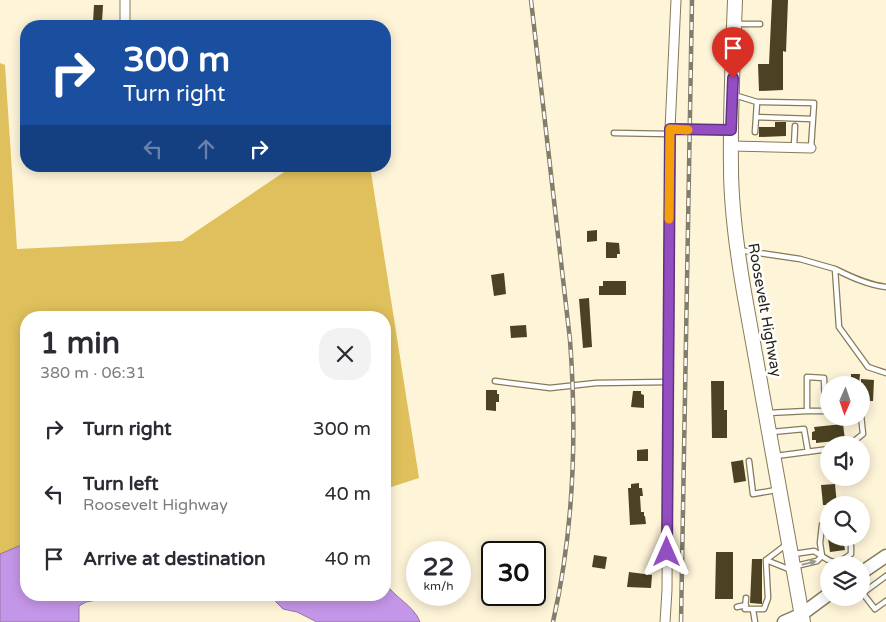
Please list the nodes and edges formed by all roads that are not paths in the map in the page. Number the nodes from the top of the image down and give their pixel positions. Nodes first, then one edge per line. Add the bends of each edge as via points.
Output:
1 (125, 0) edge
2 (676, 0) edge
3 (734, 0) edge
4 (125, 20) edge
5 (734, 24) junction
6 (760, 24) dead end
7 (732, 95) junction
8 (757, 102) junction
9 (756, 117) junction
10 (812, 119) junction
11 (795, 126) dead end
12 (731, 130) junction
13 (670, 132) junction
14 (755, 132) dead end
15 (614, 134) dead end
16 (731, 146) junction
17 (794, 148) junction
18 (811, 148) joint
19 (737, 250) junction
20 (835, 269) junction
21 (886, 287) edge
22 (886, 373) edge
23 (820, 378) edge
24 (495, 380) dead end
25 (668, 382) junction
26 (808, 411) junction
27 (820, 411) edge
28 (766, 414) junction
29 (769, 432) junction
30 (820, 450) edge
31 (808, 452) junction
32 (774, 456) junction
33 (749, 462) dead end
34 (780, 489) junction
35 (820, 546) edge
36 (851, 546) dead end
37 (822, 556) joint
38 (847, 556) edge
39 (886, 556) edge
40 (792, 558) junction
41 (820, 558) edge
42 (766, 560) junction
43 (870, 567) edge
44 (885, 579) edge
45 (870, 587) edge
46 (746, 598) dead end
47 (886, 601) edge
48 (820, 602) edge
49 (870, 602) edge
50 (746, 605) junction
51 (738, 608) dead end
52 (752, 610) junction
53 (803, 618) edge
54 (665, 622) edge
55 (755, 622) edge
56 (784, 622) edge

1 - 4 street
2 - 13 street
3 - 5 main road, Roosevelt Highway
5 - 6 lane
5 - 7 main road, Roosevelt Highway
7 - 8 lane
7 - 12 main road, Roosevelt Highway
8 - 9 lane
8 - 10 lane via 814,103
9 - 10 lane
9 - 14 lane
10 - 18 lane
11 - 17 lane
12 - 13 street
12 - 16 main road, Roosevelt Highway
13 - 15 lane
13 - 25 street
16 - 17 street
16 - 19 main road, Roosevelt Highway via 732,207
17 - 18 street
19 - 20 lane
19 - 28 main road, Roosevelt Highway
20 - 21 lane via 854,279
20 - 22 lane via 839,327 868,367
23 - 26 lane via 807,377
24 - 25 lane via 550,388 596,383
25 - 54 street
26 - 27 lane
26 - 28 lane
28 - 29 main road, Roosevelt Highway
29 - 31 lane via 804,429
29 - 32 main road, Roosevelt Highway
30 - 31 lane
31 - 32 lane
32 - 34 main road, Roosevelt Highway
33 - 34 lane via 753,494
34 - 40 main road, Roosevelt Highway
35 - 37 lane
36 - 38 lane via 851,554
37 - 40 lane via 814,551
39 - 43 street
40 -> 41 lane via 817,561
40 - 42 lane
40 - 42 lane
40 - 53 main road, Roosevelt Highway
42 - 52 lane via 768,598 764,608
44 - 45 lane
46 - 50 lane
47 - 49 lane via 875,609
48 - 53 street
50 - 51 lane
50 - 52 lane via 746,609
52 - 55 lane
53 - 56 street

